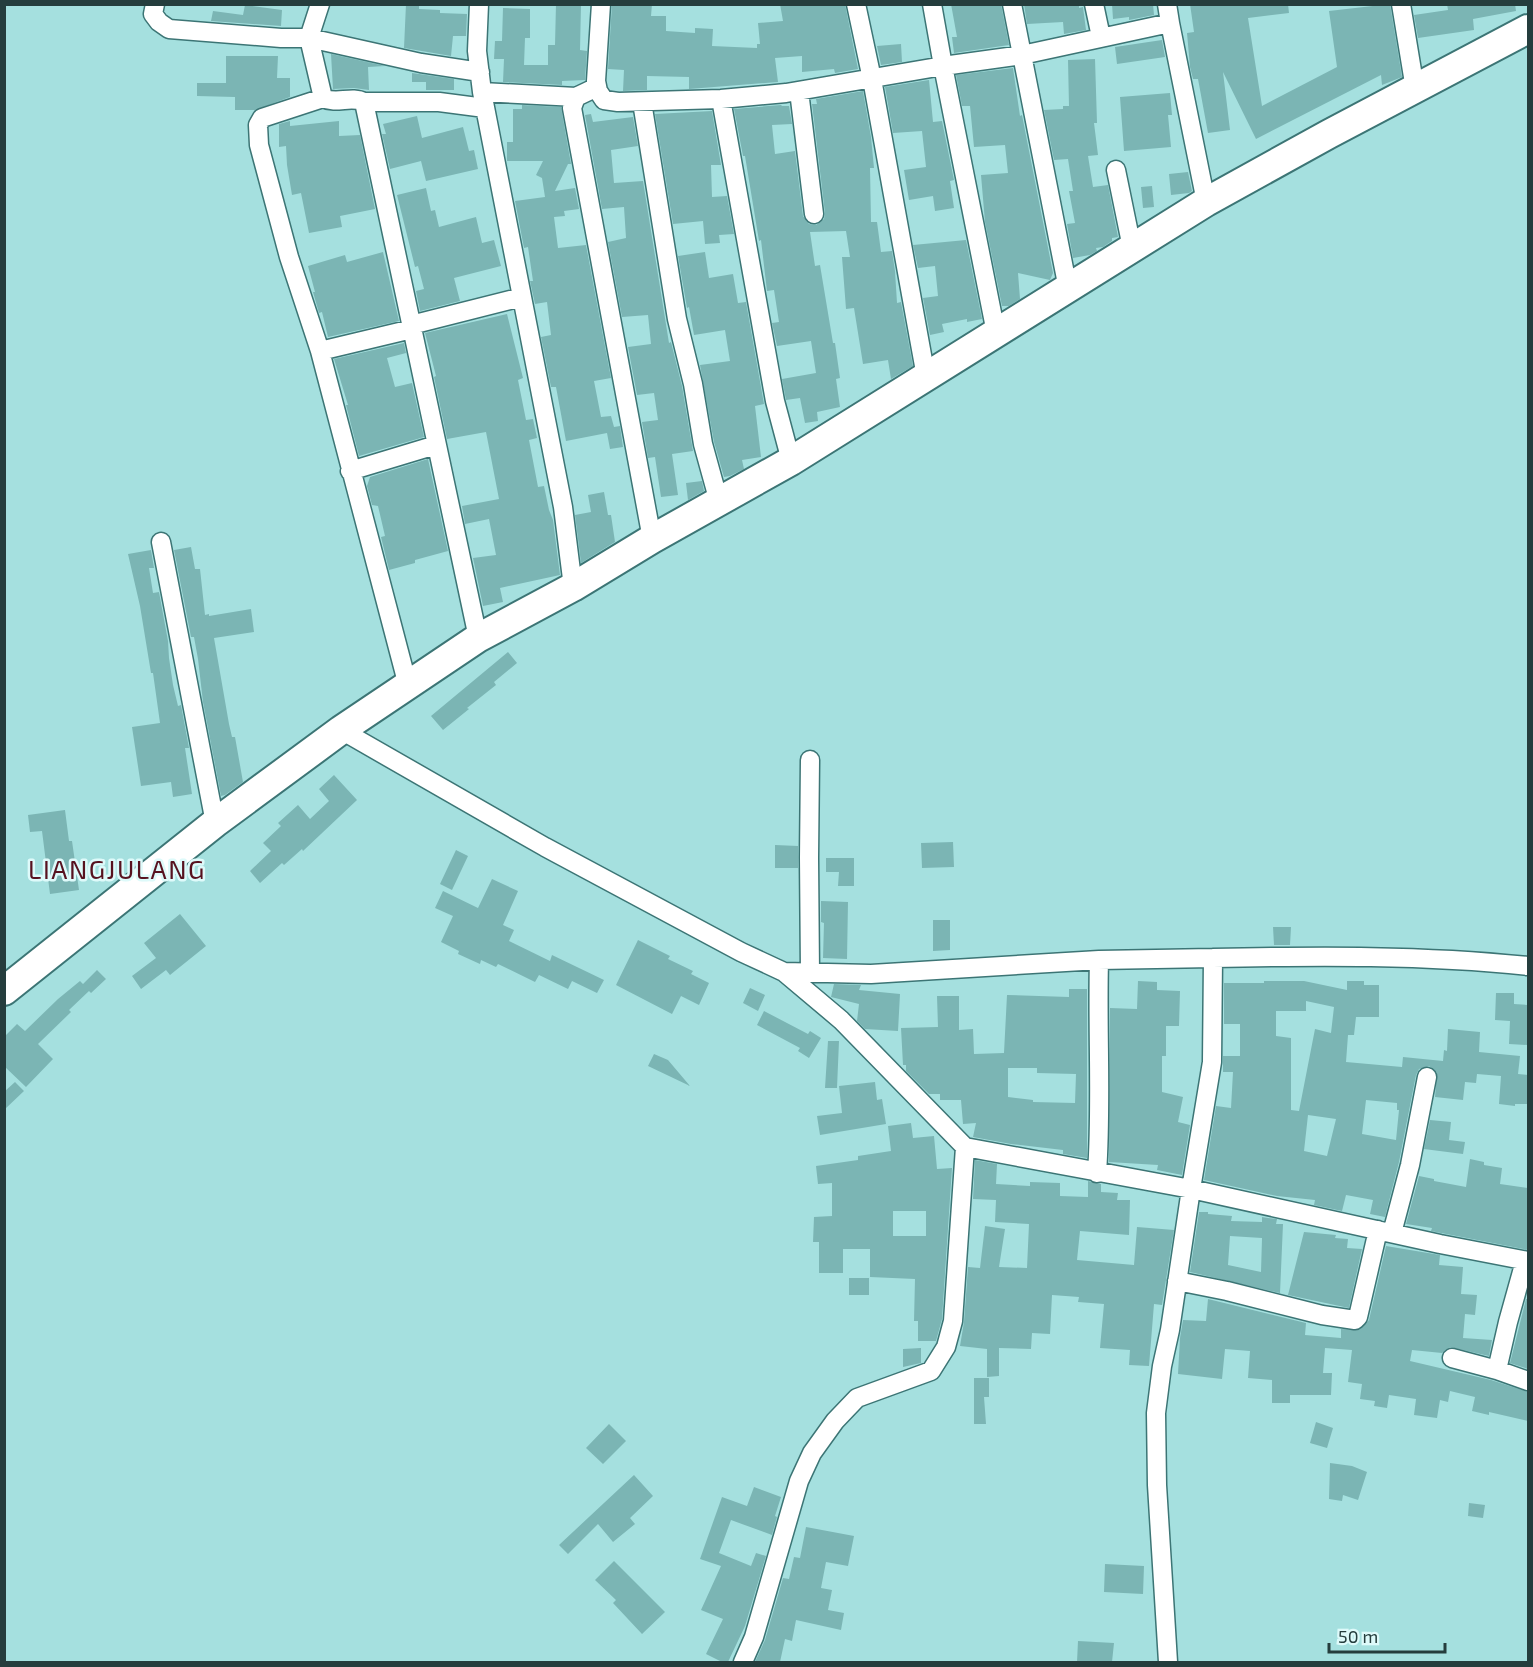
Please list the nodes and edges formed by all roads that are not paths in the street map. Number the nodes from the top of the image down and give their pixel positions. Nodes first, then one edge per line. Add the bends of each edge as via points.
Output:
1 (155, 4) edge
2 (320, 4) edge
3 (479, 4) edge
4 (601, 4) edge
5 (856, 4) edge
6 (932, 4) edge
7 (1012, 4) edge
8 (1094, 4) edge
9 (1167, 4) edge
10 (1401, 4) edge
11 (1170, 23) junction
12 (1528, 29) edge
13 (1101, 37) junction
14 (309, 38) junction
15 (1022, 55) junction
16 (943, 66) junction
17 (480, 72) junction
18 (872, 79) junction
19 (597, 87) junction
20 (1415, 89) junction
21 (799, 91) junction
22 (576, 97) junction
23 (323, 98) junction
24 (720, 99) junction
25 (484, 100) junction
26 (364, 102) junction
27 (642, 102) junction
28 (1116, 170) dead end
29 (1206, 202) junction
30 (814, 213) dead end
31 (1132, 248) junction
32 (1068, 289) junction
33 (522, 297) junction
34 (411, 327) junction
35 (996, 333) junction
36 (320, 351) junction
37 (926, 377) junction
38 (436, 445) junction
39 (791, 461) junction
40 (350, 471) junction
41 (719, 502) junction
42 (652, 539) junction
43 (161, 542) dead end
44 (573, 587) junction
45 (478, 638) junction
46 (408, 686) junction
47 (341, 730) junction
48 (810, 760) dead end
49 (215, 823) junction
50 (1213, 958) junction
51 (1099, 960) junction
52 (1528, 966) edge
53 (784, 972) junction
54 (810, 973) junction
55 (4, 991) edge
56 (1428, 1077) dead end
57 (965, 1148) junction
58 (1096, 1173) junction
59 (1191, 1189) junction
60 (1385, 1232) junction
61 (1526, 1261) edge
62 (1177, 1281) junction
63 (1452, 1358) dead end
64 (1497, 1370) junction
65 (1528, 1381) edge
66 (743, 1662) edge
67 (1168, 1662) edge

1 - 14 street via 153,14 169,29
2 - 14 street
3 - 17 street
4 - 19 street
5 - 18 street
6 - 16 street
7 - 15 street
8 - 13 street
9 - 11 street
10 - 20 street
11 - 13 street
11 - 29 street
12 - 20 main road
13 - 15 street
14 - 17 street
14 - 23 street
15 - 16 street
15 - 32 street
16 - 18 street
16 - 35 street
17 - 25 street
18 - 21 street
18 - 37 street
19 - 22 street
19 - 27 street via 604,100
20 - 29 main road
21 - 24 street
21 - 30 street
22 - 25 street
22 - 42 street via 572,108
23 - 26 street via 333,102
23 - 36 street via 262,118 258,125 259,146 289,257
24 - 27 street
24 - 39 street via 773,390
25 - 26 street
25 - 33 street
26 - 34 street
27 - 41 street via 677,319
28 - 31 street
29 - 31 main road
31 - 32 main road
32 - 35 main road
33 - 34 street
33 - 44 street via 563,507
34 - 36 street
34 - 38 street
35 - 37 main road
36 - 40 street
37 - 39 main road
38 - 40 street
38 - 45 street
39 - 41 main road
40 - 46 street
41 - 42 main road
42 - 44 main road
43 - 49 street
44 - 45 main road
45 - 46 main road
46 - 47 main road
47 - 49 main road
47 - 53 street via 545,847
48 - 54 street
49 - 55 main road
50 - 51 street
50 - 52 street via 1311,956
50 - 59 street via 1212,1062
51 - 54 street via 870,974
51 - 58 street via 1100,1128
53 - 54 street
53 - 57 street via 841,1020
56 - 60 street via 1410,1165
57 - 58 street
57 - 66 street via 953,1321 946,1347 931,1371 857,1398 812,1453 799,1481 754,1637
58 - 59 street
59 - 60 street
59 - 62 street
60 - 61 street
60 - 62 street via 1355,1320
61 - 64 street
62 - 67 street via 1156,1413
63 - 64 street
64 - 65 street

